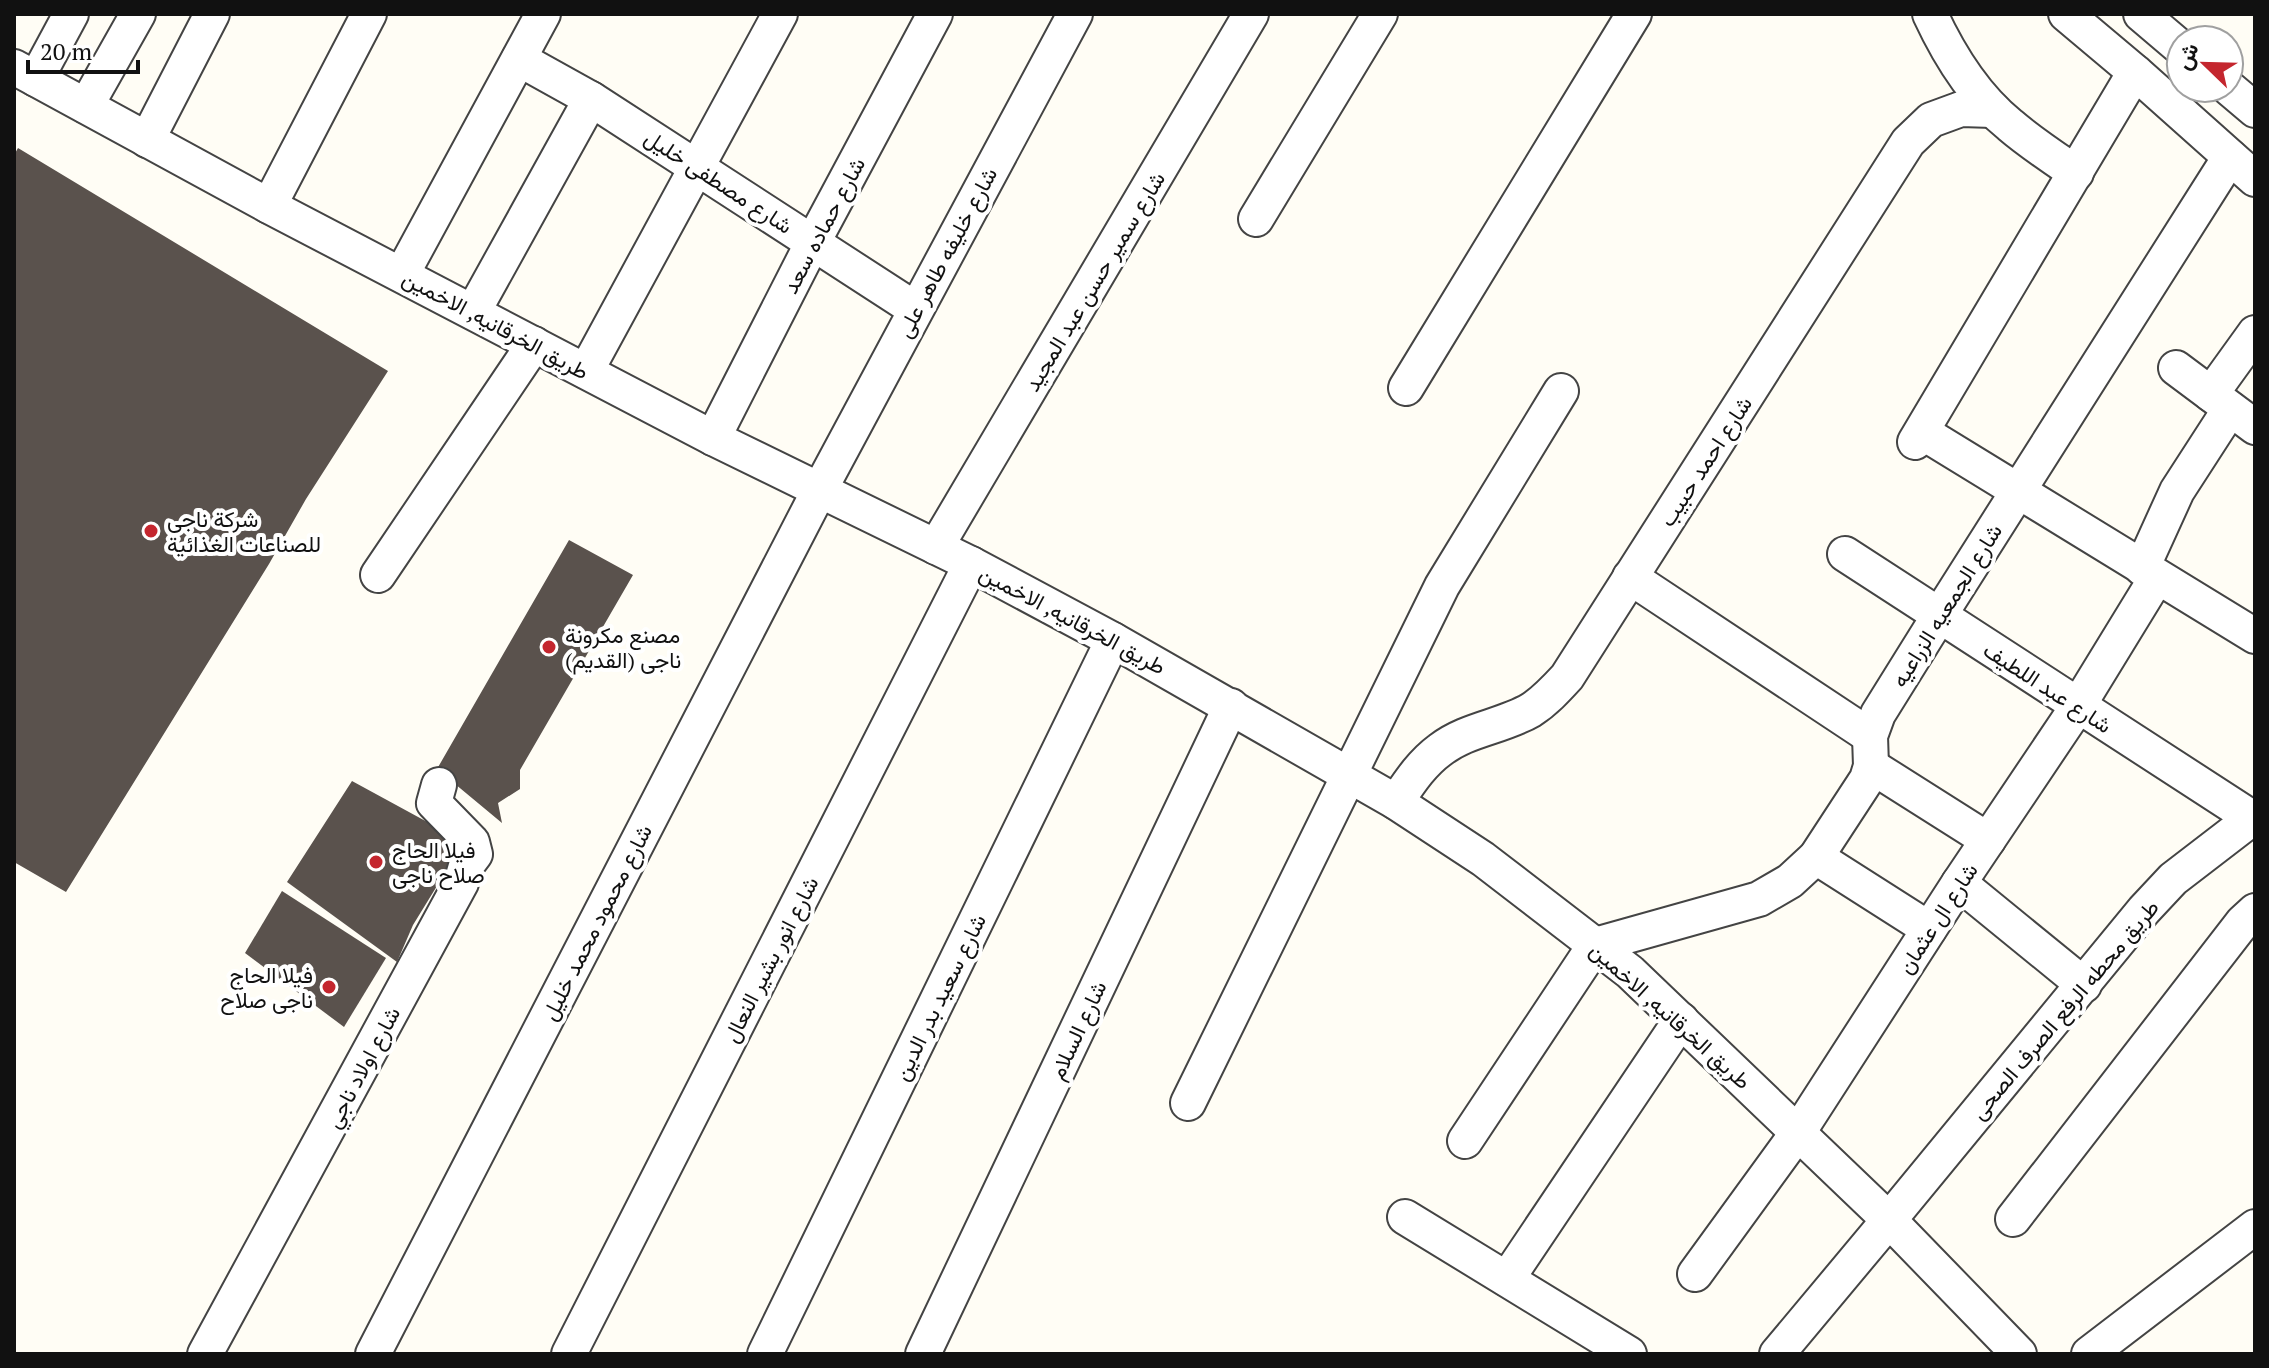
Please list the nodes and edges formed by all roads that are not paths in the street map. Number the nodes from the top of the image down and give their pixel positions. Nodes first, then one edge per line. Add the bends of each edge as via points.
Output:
1 (71, 14) edge
2 (138, 14) edge
3 (212, 14) edge
4 (369, 14) edge
5 (543, 14) edge
6 (780, 14) edge
7 (935, 14) edge
8 (1075, 14) edge
9 (1251, 14) edge
10 (1380, 14) edge
11 (1634, 14) edge
12 (1930, 14) edge
13 (2066, 14) edge
14 (2141, 14) edge
15 (2165, 34) edge
16 (519, 59) junction
17 (2135, 72) junction
18 (25, 73) edge
19 (591, 99) junction
20 (86, 106) junction
21 (1993, 110) junction
22 (147, 140) junction
23 (698, 167) junction
24 (2243, 168) edge
25 (2076, 173) junction
26 (269, 206) junction
27 (1256, 219) dead end
28 (813, 242) junction
29 (402, 274) junction
30 (915, 309) junction
31 (473, 312) junction
32 (2255, 333) edge
33 (534, 344) junction
34 (2176, 368) dead end
35 (586, 371) junction
36 (1406, 388) dead end
37 (1561, 391) dead end
38 (2232, 410) edge
39 (713, 438) junction
40 (819, 491) junction
41 (2018, 492) junction
42 (936, 547) junction
43 (1845, 554) dead end
44 (971, 564) junction
45 (2150, 572) junction
46 (378, 575) dead end
47 (1630, 577) junction
48 (1939, 616) junction
49 (2255, 636) edge
50 (1113, 640) junction
51 (1231, 706) junction
52 (2078, 706) junction
53 (1870, 751) junction
54 (1349, 773) junction
55 (439, 785) dead end
56 (1396, 802) junction
57 (2253, 817) edge
58 (1988, 840) junction
59 (1816, 857) junction
60 (1959, 883) junction
61 (2255, 911) edge
62 (1929, 929) junction
63 (1595, 945) junction
64 (2084, 985) junction
65 (1681, 1020) junction
66 (1188, 1103) dead end
67 (1799, 1131) junction
68 (1465, 1141) dead end
69 (1405, 1217) dead end
70 (2013, 1219) dead end
71 (1889, 1220) junction
72 (2255, 1227) edge
73 (1695, 1274) dead end
74 (1507, 1279) junction
75 (205, 1354) edge
76 (373, 1354) edge
77 (569, 1354) edge
78 (765, 1354) edge
79 (923, 1354) edge
80 (1629, 1354) edge
81 (1777, 1354) edge
82 (2019, 1354) edge
83 (2089, 1354) edge

1 - 18 street
2 - 20 street
3 - 22 street
4 - 26 street
5 - 16 street
6 - 23 street
7 - 28 street, شارع حماده سعد
8 - 30 street, شارع خليفه طاهر على
9 - 42 street, شارع سمير حسن عبد المجيد
10 - 27 street
11 - 36 street
12 - 21 street via 1944,44
13 - 17 street
14 - 15 street
16 - 19 street, شارع مصطفى خليل
16 - 29 street
17 - 24 street
17 - 25 street
18 - 20 street, طريق الخرقانيه, الاخمين
19 - 23 street, شارع مصطفى خليل
19 - 31 street
20 - 22 street, طريق الخرقانيه, الاخمين
21 - 25 street
21 - 47 street, شارع احمد حبيب via 1961,109 1941,116 1908,142
22 - 26 street, طريق الخرقانيه, الاخمين
23 - 28 street, شارع مصطفى خليل
23 - 35 street
24 - 41 street, شارع الجمعيه الزراعيه
25 - 41 street via 1919,437
26 - 29 street, طريق الخرقانيه, الاخمين
28 - 30 street, شارع مصطفى خليل
28 - 39 street, شارع حماده سعد
29 - 31 street, طريق الخرقانيه, الاخمين
30 - 40 street, شارع خليفه طاهر على
31 - 33 street, طريق الخرقانيه, الاخمين
32 - 38 street, شارع ال عثمان
33 - 35 street, طريق الخرقانيه, الاخمين
33 - 46 street
34 - 38 street
35 - 39 street, طريق الخرقانيه, الاخمين
37 - 54 street via 1442,586
38 - 45 street, شارع ال عثمان via 2177,491
39 - 40 street, طريق الخرقانيه, الاخمين
40 - 42 street, طريق الخرقانيه, الاخمين
40 - 76 street, شارع محمود محمد خليل
41 - 45 street
41 - 48 street, شارع الجمعيه الزراعيه
42 - 44 street, طريق الخرقانيه, الاخمين
43 - 48 street, شارع عبد اللطيف
44 - 50 street, طريق الخرقانيه, الاخمين
44 - 77 street, شارع انور بشير النعال
45 - 49 street
45 - 52 street, شارع ال عثمان
47 - 53 street
47 - 56 street, شارع احمد حبيب via 1550,696 1529,711 1441,749 1415,773
48 - 52 street, شارع عبد اللطيف
48 - 53 street, شارع الجمعيه الزراعيه via 1878,714
50 - 51 street, طريق الخرقانيه, الاخمين
50 - 78 street, شارع سعيد بدر الدين
51 - 54 street, طريق الخرقانيه, الاخمين
51 - 79 street, شارع السلام
52 - 57 street, شارع عبد اللطيف
52 - 58 street, شارع ال عثمان
53 - 58 street
53 - 59 street, شارع الجمعيه الزراعيه via 1867,779
54 - 56 street, طريق الخرقانيه, الاخمين
54 - 66 street
55 - 75 street, شارع اولاد ناجي via 434,803 472,842 475,854
56 - 63 street, طريق الخرقانيه, الاخمين via 1483,859
57 - 64 street, طريق محطه الرفع الصرف الصحى via 2173,879
58 - 60 street, شارع ال عثمان
59 - 62 street
59 - 63 street, شارع الجمعيه الزراعيه via 1759,899
60 - 62 street, شارع ال عثمان
60 - 64 street
61 - 70 street
62 - 67 street, شارع ال عثمان
63 - 65 street, طريق الخرقانيه, الاخمين
63 - 68 street
64 - 71 street, طريق محطه الرفع الصرف الصحى
65 - 67 street, طريق الخرقانيه, الاخمين
65 - 74 street
67 - 71 street, طريق الخرقانيه, الاخمين
67 - 73 street, شارع ال عثمان
69 - 74 street
71 - 81 street
71 - 82 street, طريق الخرقانيه, الاخمين
72 - 83 street
74 - 80 street

